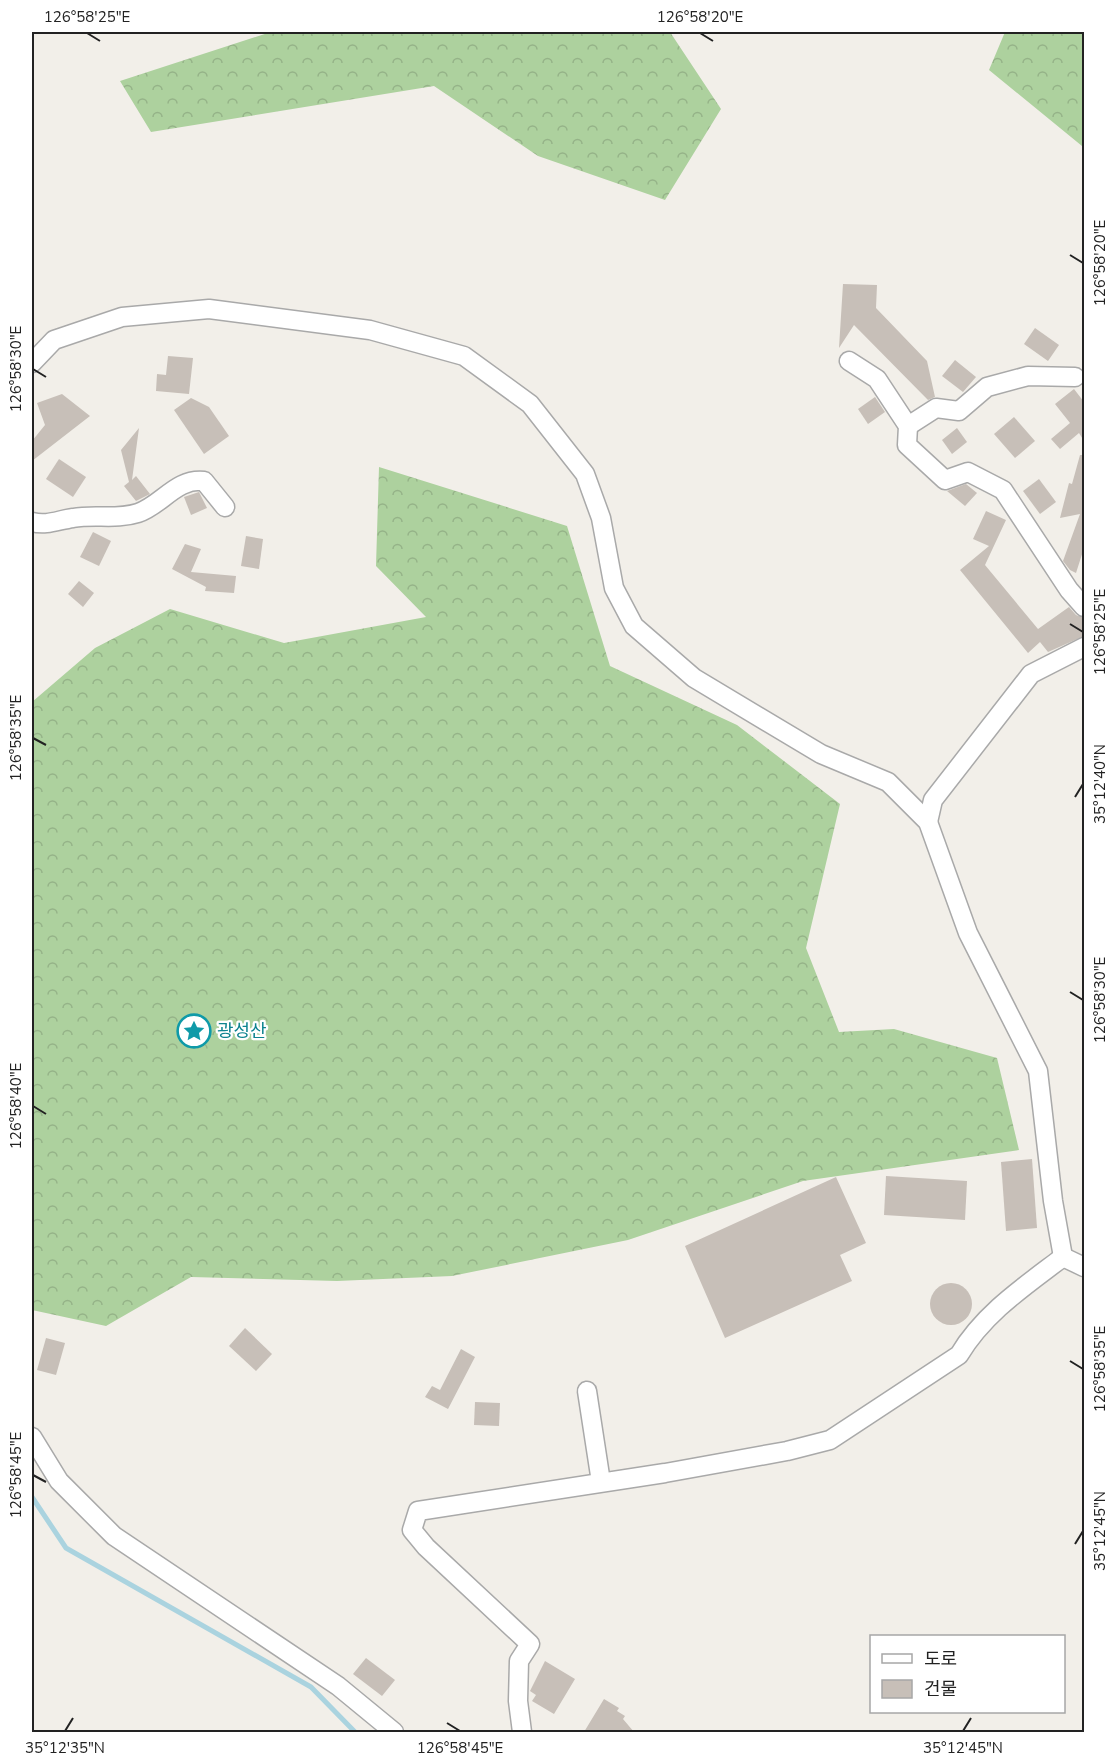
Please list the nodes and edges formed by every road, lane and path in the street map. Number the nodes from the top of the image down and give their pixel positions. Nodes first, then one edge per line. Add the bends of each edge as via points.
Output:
1 (849, 362) dead end
2 (32, 363) edge
3 (1075, 377) dead end
4 (908, 426) junction
5 (225, 507) dead end
6 (32, 522) edge
7 (1084, 607) edge
8 (1084, 647) edge
9 (928, 822) junction
10 (1063, 1257) junction
11 (1084, 1267) edge
12 (587, 1391) dead end
13 (32, 1437) edge
14 (601, 1482) junction
15 (394, 1732) edge
16 (522, 1732) edge

1 - 4 street via 877,379
2 - 9 street via 54,340 122,317 209,309 370,330 464,356 530,404 585,474 601,518 614,588 634,626 694,678 821,754 888,782
3 - 4 street via 1028,375 987,387 960,411 936,408
4 - 7 street via 907,445 945,480 968,472 1003,490
5 - 6 street via 204,481 193,480 139,513 73,518 43,525
8 - 9 street via 1031,674 933,800
9 - 10 street via 968,933 1038,1071
10 - 11 street
10 - 14 street via 1011,1296 971,1334 958,1355 830,1440 776,1453
12 - 14 street
13 - 15 street via 58,1481 114,1536 338,1686
14 - 16 street via 418,1511 412,1530 426,1547 530,1644 519,1661

